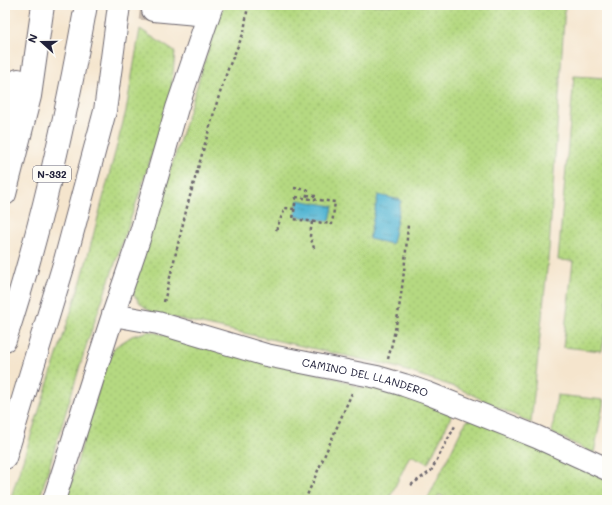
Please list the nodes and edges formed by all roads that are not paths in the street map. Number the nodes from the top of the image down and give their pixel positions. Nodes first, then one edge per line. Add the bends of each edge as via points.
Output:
1 (35, 5) edge
2 (43, 5) edge
3 (86, 5) edge
4 (120, 5) edge
5 (143, 8) edge
6 (210, 10) edge
7 (105, 111) junction
8 (5, 130) edge
9 (5, 194) edge
10 (113, 315) junction
11 (5, 340) edge
12 (5, 458) edge
13 (607, 469) edge
14 (54, 500) edge

1 - 8 main road
2 - 9 main road via 30,96
3 - 11 main road, N-332 via 47,195
4 - 7 main road
5 - 6 main road
5 - 7 main road
6 - 10 main road
7 - 12 main road via 64,264
10 - 13 main road, CAMINO DEL LLANDERO via 158,323 266,355 383,379 427,393 537,437
10 - 14 main road

